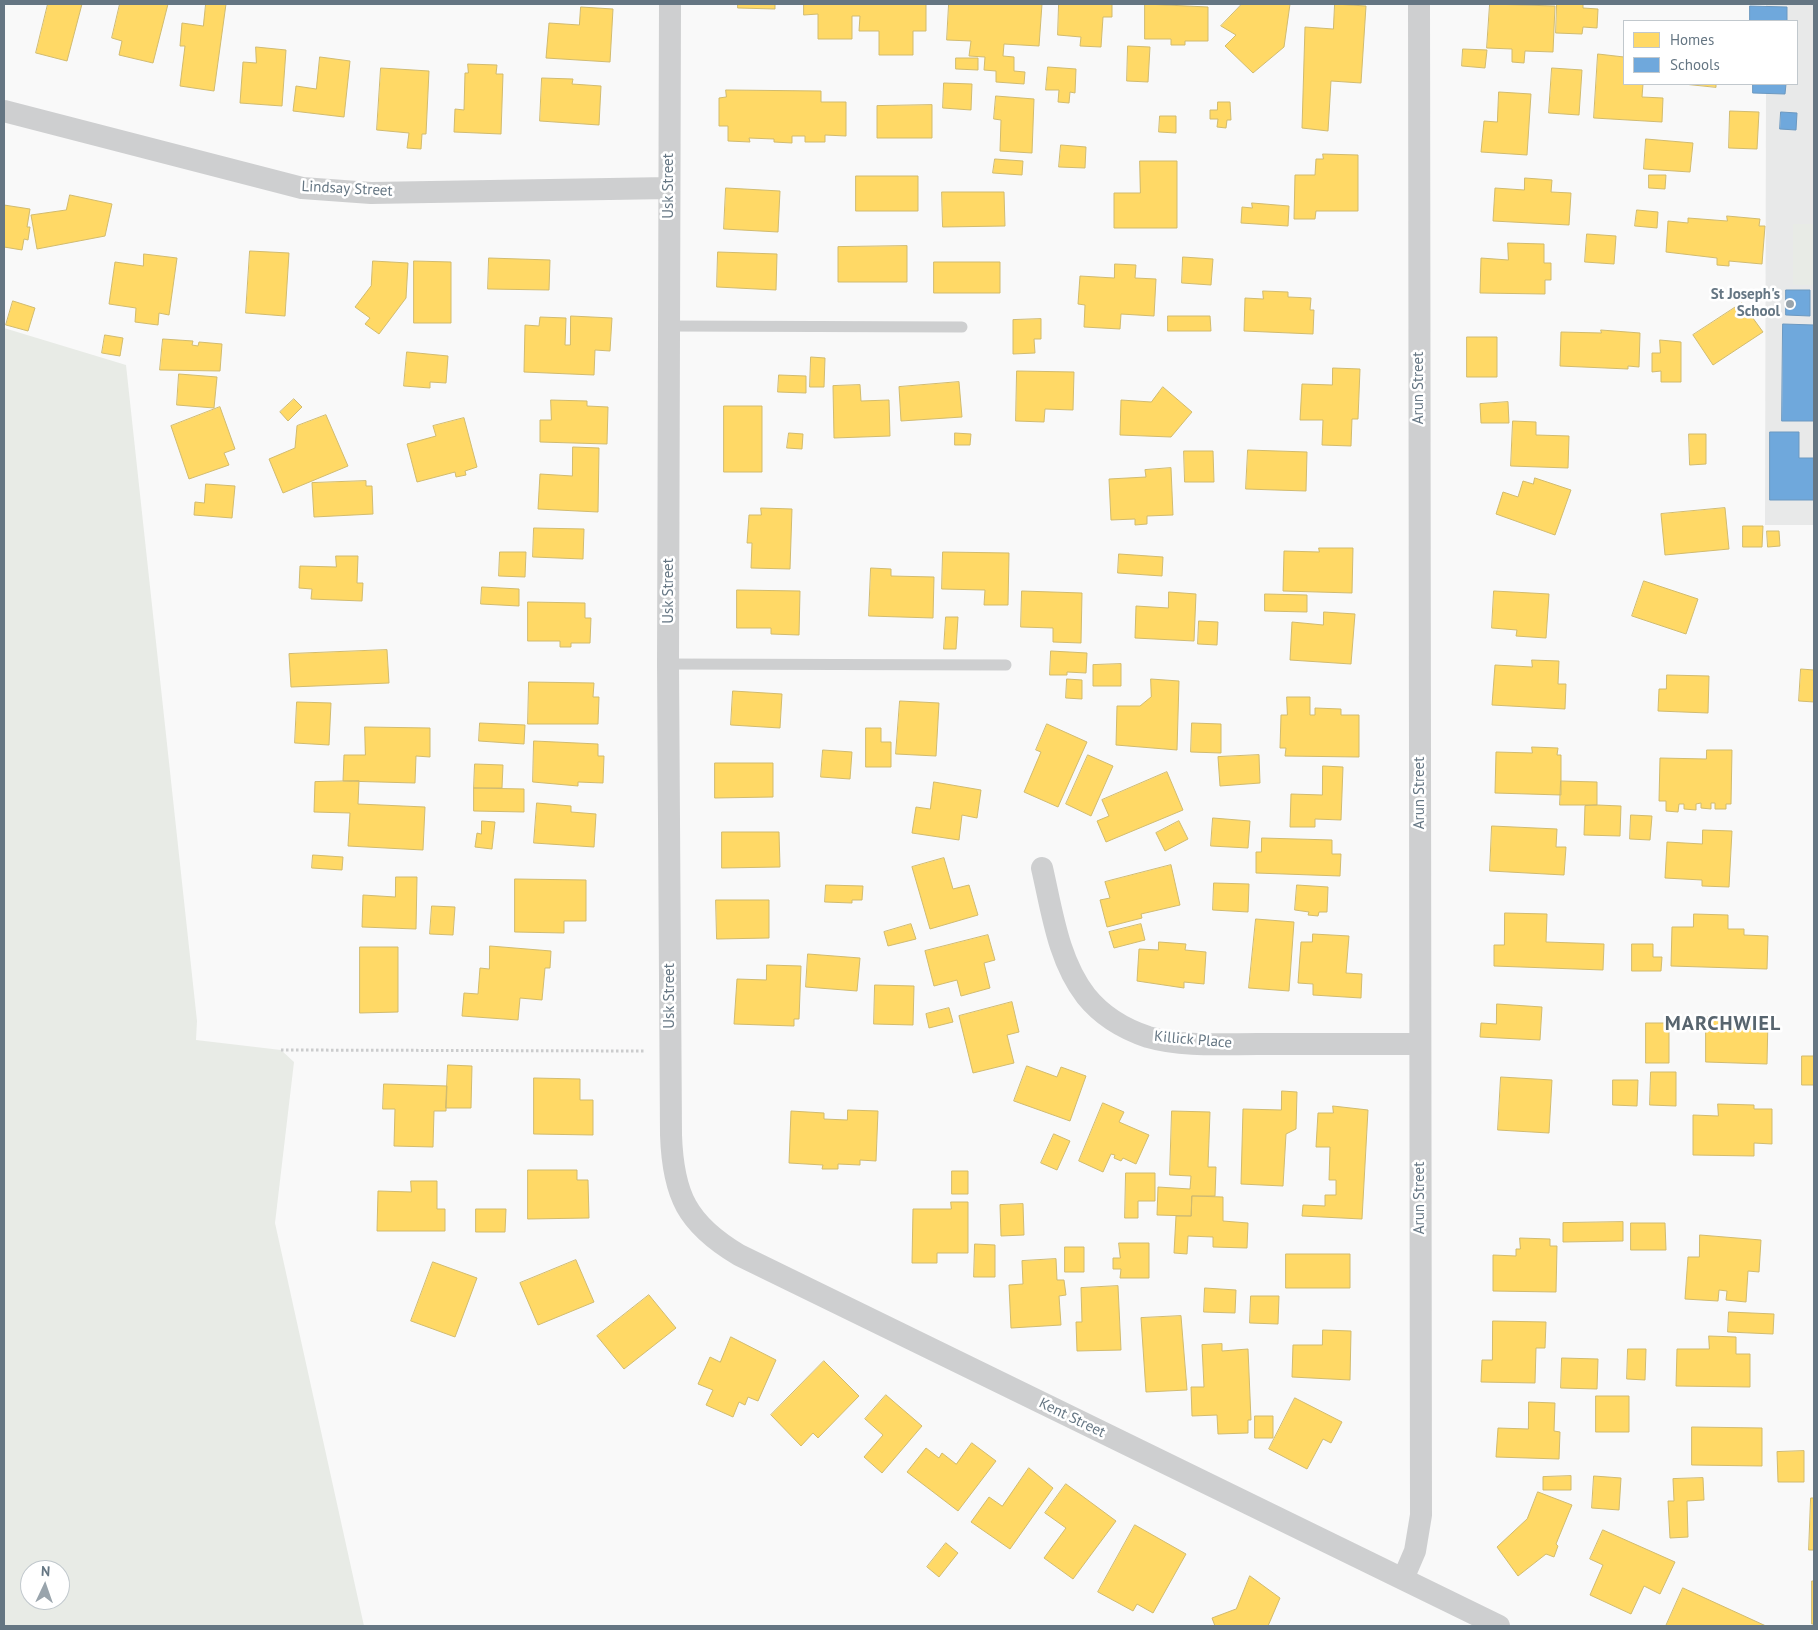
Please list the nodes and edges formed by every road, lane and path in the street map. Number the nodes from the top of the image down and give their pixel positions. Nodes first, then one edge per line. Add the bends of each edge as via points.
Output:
1 (670, 4) edge
2 (1419, 4) edge
3 (4, 111) edge
4 (669, 188) junction
5 (669, 326) junction
6 (962, 327) dead end
7 (668, 664) junction
8 (1006, 665) dead end
9 (1042, 868) dead end
10 (1420, 1044) junction
11 (281, 1050) dead end
12 (670, 1050) junction
13 (675, 1178) joint
14 (1403, 1579) junction
15 (1500, 1626) edge

1 - 4 street, Usk Street
2 - 10 street, Arun Street
3 - 4 street, Lindsay Street via 302,188 371,192
4 - 5 street, Usk Street
5 - 6 lane
5 - 7 street, Usk Street
7 - 8 lane
7 - 12 street, Usk Street
9 - 10 street, Killick Place via 1064,955 1073,977 1086,997 1123,1027 1150,1037 1213,1044
10 - 14 street, Arun Street via 1420,1515 1415,1551
11 - 12 path
12 - 13 street, Usk Street via 671,1152
13 - 14 street, Kent Street via 678,1192 693,1220 739,1255
14 - 15 street, Kent Street

